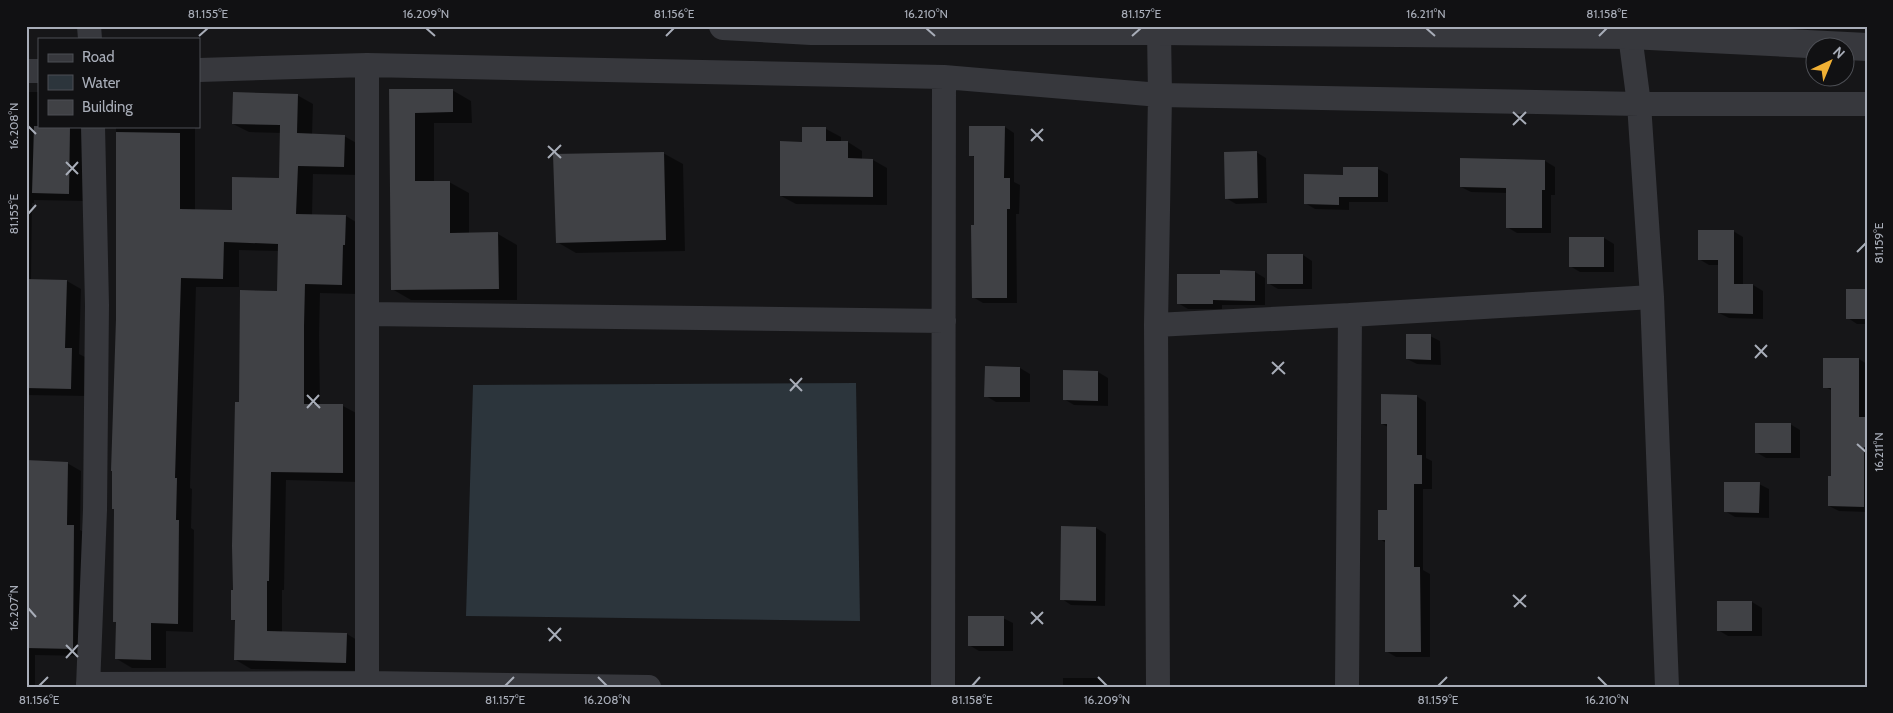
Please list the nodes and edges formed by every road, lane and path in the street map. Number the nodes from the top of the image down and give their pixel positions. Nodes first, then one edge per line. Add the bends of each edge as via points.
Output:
1 (724, 26) edge
2 (811, 29) edge
3 (943, 29) edge
4 (1377, 29) edge
5 (1159, 31) junction
6 (1647, 32) edge
7 (1867, 47) edge
8 (367, 65) junction
9 (200, 70) edge
10 (944, 77) junction
11 (1160, 94) junction
12 (1639, 104) junction
13 (1867, 104) edge
14 (93, 128) edge
15 (1652, 297) junction
16 (367, 314) junction
17 (1350, 315) junction
18 (944, 322) junction
19 (1156, 325) junction
20 (367, 683) junction
21 (88, 685) edge
22 (649, 687) edge
23 (943, 687) edge
24 (1158, 687) edge
25 (1347, 687) edge
26 (1667, 687) edge

1 - 2 street
2 - 3 street
3 - 5 street
4 - 5 street
4 - 6 street
5 - 11 street
6 - 7 street
6 - 12 street
8 - 9 street
8 - 10 street
8 - 16 street
10 - 11 street
10 - 18 street
11 - 12 street
11 - 19 street
12 - 13 street
12 - 15 street
14 - 21 street via 97,305 96,500
15 - 17 street
15 - 26 street
16 - 18 street
16 - 20 street
17 - 19 street
17 - 25 street
18 - 23 street
19 - 24 street
20 - 21 street
20 - 22 street

